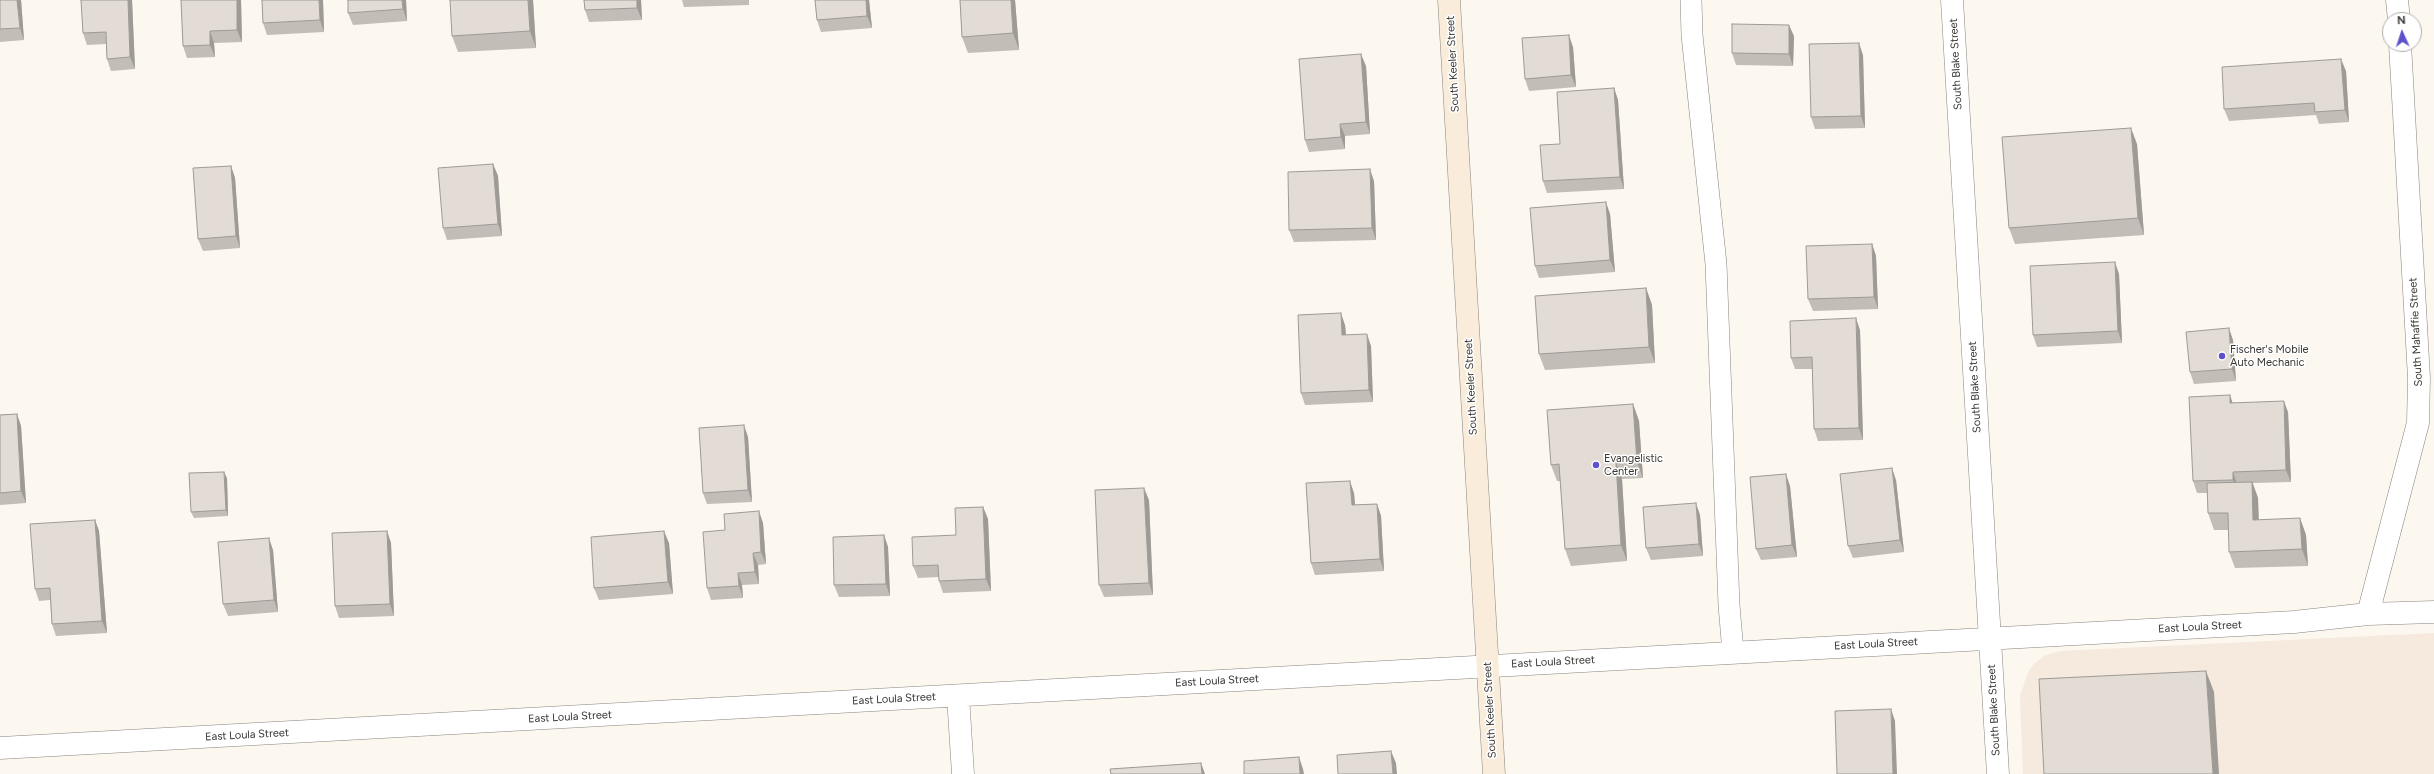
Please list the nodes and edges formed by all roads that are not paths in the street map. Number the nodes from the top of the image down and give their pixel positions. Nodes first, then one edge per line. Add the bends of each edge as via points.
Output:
1 (1449, 0) edge
2 (1691, 0) edge
3 (1952, 0) edge
4 (2397, 0) edge
5 (2398, 12) edge
6 (2400, 52) edge
7 (2434, 612) edge
8 (2368, 614) junction
9 (1990, 638) junction
10 (1733, 652) junction
11 (1488, 665) junction
12 (958, 696) junction
13 (0, 748) edge
14 (963, 774) edge
15 (1494, 774) edge
16 (1998, 774) edge

1 - 11 street, South Keeler Street
2 - 10 lane via 1692,35 1716,264
3 - 9 street, South Blake Street
4 - 5 street
6 - 8 street, South Mahaffie Street via 2419,378 2418,423
7 - 8 street, East Loula Street
8 - 9 street, East Loula Street via 2294,622
9 - 10 street, East Loula Street
9 - 16 street, South Blake Street
10 - 11 street, East Loula Street
11 - 12 street, East Loula Street
11 - 15 street, South Keeler Street
12 - 13 street, East Loula Street
12 - 14 street

